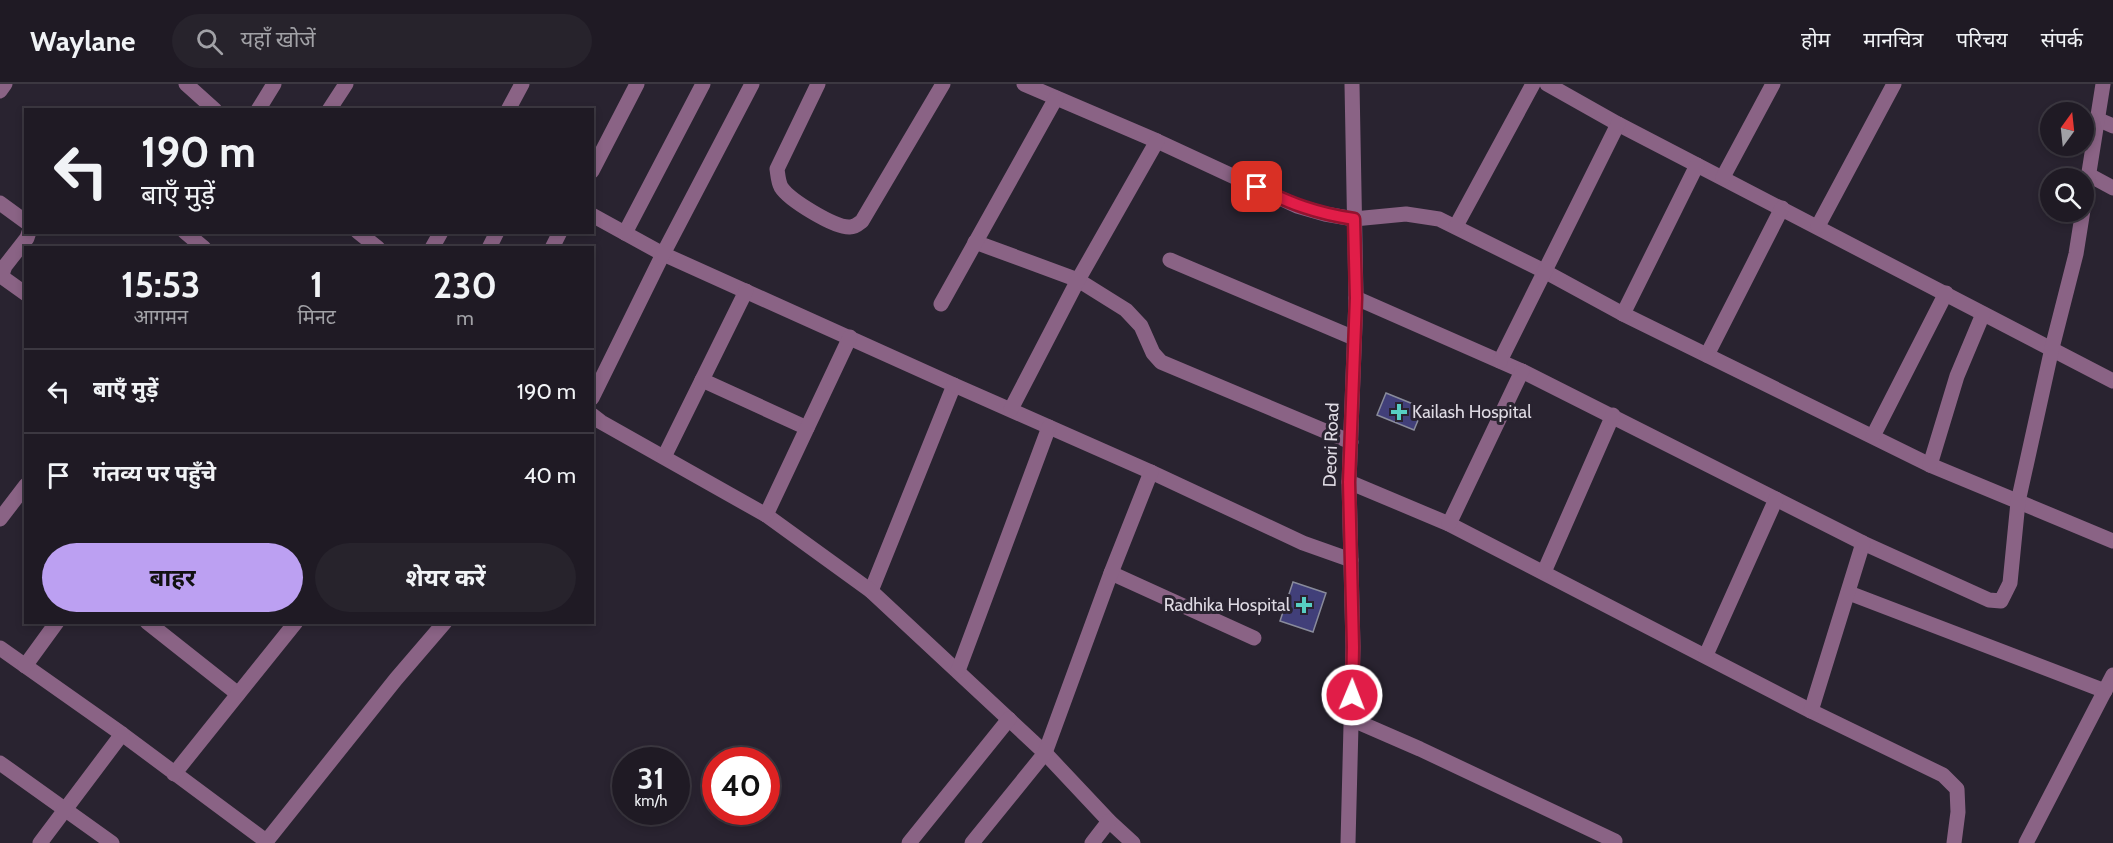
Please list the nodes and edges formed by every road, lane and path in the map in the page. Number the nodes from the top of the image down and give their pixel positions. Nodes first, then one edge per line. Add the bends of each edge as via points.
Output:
1 (5, 84) edge
2 (186, 84) edge
3 (274, 84) edge
4 (346, 84) edge
5 (522, 84) edge
6 (637, 84) edge
7 (703, 84) edge
8 (752, 84) edge
9 (818, 84) edge
10 (943, 84) edge
11 (1352, 84) edge
12 (1533, 84) edge
13 (1547, 84) edge
14 (1773, 84) edge
15 (1894, 84) edge
16 (2103, 84) edge
17 (1030, 85) edge
18 (0, 91) edge
19 (1056, 98) junction
20 (213, 108) edge
21 (259, 108) edge
22 (330, 108) edge
23 (509, 108) edge
24 (2097, 119) junction
25 (1618, 124) junction
26 (2113, 126) edge
27 (1157, 141) junction
28 (1697, 165) junction
29 (594, 167) edge
30 (2090, 168) edge
31 (1724, 177) junction
32 (2094, 178) edge
33 (2113, 188) edge
34 (0, 202) edge
35 (1782, 208) junction
36 (594, 216) edge
37 (1354, 219) junction
38 (24, 220) edge
39 (2081, 222) edge
40 (1456, 226) junction
41 (1818, 226) junction
42 (625, 232) junction
43 (28, 234) edge
44 (187, 234) edge
45 (360, 234) edge
46 (975, 242) junction
47 (202, 246) edge
48 (376, 246) edge
49 (663, 254) junction
50 (1170, 260) dead end
51 (1544, 271) junction
52 (1078, 280) junction
53 (746, 291) junction
54 (24, 293) edge
55 (1946, 293) junction
56 (1356, 298) junction
57 (940, 304) dead end
58 (1623, 314) junction
59 (1983, 314) junction
60 (850, 337) junction
61 (1354, 338) junction
62 (2052, 348) junction
63 (1707, 355) junction
64 (1500, 361) junction
65 (1522, 371) junction
66 (702, 380) junction
67 (2113, 381) edge
68 (954, 385) junction
69 (594, 394) edge
70 (1011, 409) junction
71 (1613, 415) junction
72 (595, 423) edge
73 (1049, 427) junction
74 (807, 428) junction
75 (1873, 436) junction
76 (1351, 442) junction
77 (664, 458) junction
78 (1930, 465) junction
79 (1151, 472) junction
80 (1349, 482) junction
81 (24, 488) edge
82 (1776, 499) junction
83 (2018, 502) junction
84 (766, 515) junction
85 (0, 519) edge
86 (1449, 524) junction
87 (2113, 541) edge
88 (1863, 543) junction
89 (1351, 560) junction
90 (1544, 572) junction
91 (1112, 573) junction
92 (871, 591) junction
93 (1849, 593) junction
94 (56, 624) edge
95 (150, 624) edge
96 (294, 624) edge
97 (443, 624) edge
98 (1254, 638) dead end
99 (0, 648) edge
100 (1706, 656) junction
101 (25, 666) junction
102 (957, 671) junction
103 (2113, 675) edge
104 (2105, 691) junction
105 (238, 694) junction
106 (1811, 711) junction
107 (1009, 718) junction
108 (1352, 719) junction
109 (122, 734) junction
110 (1045, 753) junction
111 (0, 763) edge
112 (174, 774) junction
113 (65, 809) junction
114 (1109, 821) junction
115 (1615, 841) dead end
116 (266, 842) edge
117 (40, 843) edge
118 (112, 843) edge
119 (909, 843) edge
120 (972, 843) edge
121 (1092, 843) edge
122 (1133, 843) edge
123 (1348, 843) edge
124 (1954, 843) edge
125 (2026, 843) edge

1 - 18 street
2 - 20 street
3 - 21 street
4 - 22 street
5 - 23 street
6 - 29 street
7 - 42 street
8 - 49 street
9 - 10 street via 777,168 778,179 782,189 799,202 834,224 849,228 862,220
11 - 37 street, Deori Road
12 - 40 street
13 - 25 street
14 - 31 street
15 - 41 street
16 - 24 street
17 - 19 street
19 - 27 street
19 - 46 street
24 - 26 street
24 - 30 street
25 - 28 street
25 - 51 street
27 - 37 street via 1297,206
27 - 52 street
28 - 31 street
28 - 58 street
31 - 35 street
32 - 33 street
34 - 38 street
35 - 41 street
35 - 63 street
36 - 42 street
37 - 40 street via 1406,214
37 - 56 street, Deori Road
39 - 62 street
40 - 51 street
41 - 55 street
42 - 49 street
43 - 54 street via 2,274
44 - 47 street
45 - 48 street
46 - 52 street
46 - 57 street
49 - 53 street
49 - 69 street
50 - 61 street
51 - 58 street
51 - 64 street
52 - 70 street
52 - 76 street via 1134,318 1161,362
53 - 60 street
53 - 66 street
55 - 59 street
55 - 75 street
56 - 61 street, Deori Road
56 - 64 street
58 - 63 street
59 - 62 street
59 - 78 street via 1957,376
60 - 68 street
60 - 74 street
61 - 76 street, Deori Road
62 - 67 street
62 - 83 street
63 - 75 street
64 - 65 street
65 - 71 street
65 - 86 street
66 - 74 street
66 - 77 street
68 - 70 street
68 - 92 street
70 - 73 street
71 - 82 street
71 - 90 street
72 - 77 street
73 - 79 street
73 - 102 street
74 - 84 street
75 - 78 street
76 - 80 street, Deori Road
77 - 84 street
78 - 83 street
79 - 89 street via 1303,543
79 - 91 street
80 - 86 street
80 - 89 street, Deori Road
81 - 85 street
82 - 88 street
82 - 100 street
83 - 87 street
83 - 88 street via 2010,583 2001,601 1989,600
84 - 92 street
86 - 90 street
88 - 93 street
89 - 108 street, Deori Road
90 - 100 street
91 - 98 street
91 - 110 street
92 - 102 street
93 - 104 street
93 - 106 street
94 - 101 street
95 - 105 street
96 - 105 street
97 - 116 street
99 - 101 street
100 - 106 street
101 - 109 street
102 - 107 street
103 - 104 street
104 - 125 street
105 - 112 street
106 - 124 street via 1943,775 1957,789
107 - 110 street
107 - 119 street
108 - 115 street
108 - 123 street, Deori Road
109 - 112 street
109 - 113 street
110 - 114 street
110 - 120 street
111 - 113 street
112 - 116 street
113 - 117 street
113 - 118 street
114 - 121 street
114 - 122 street

